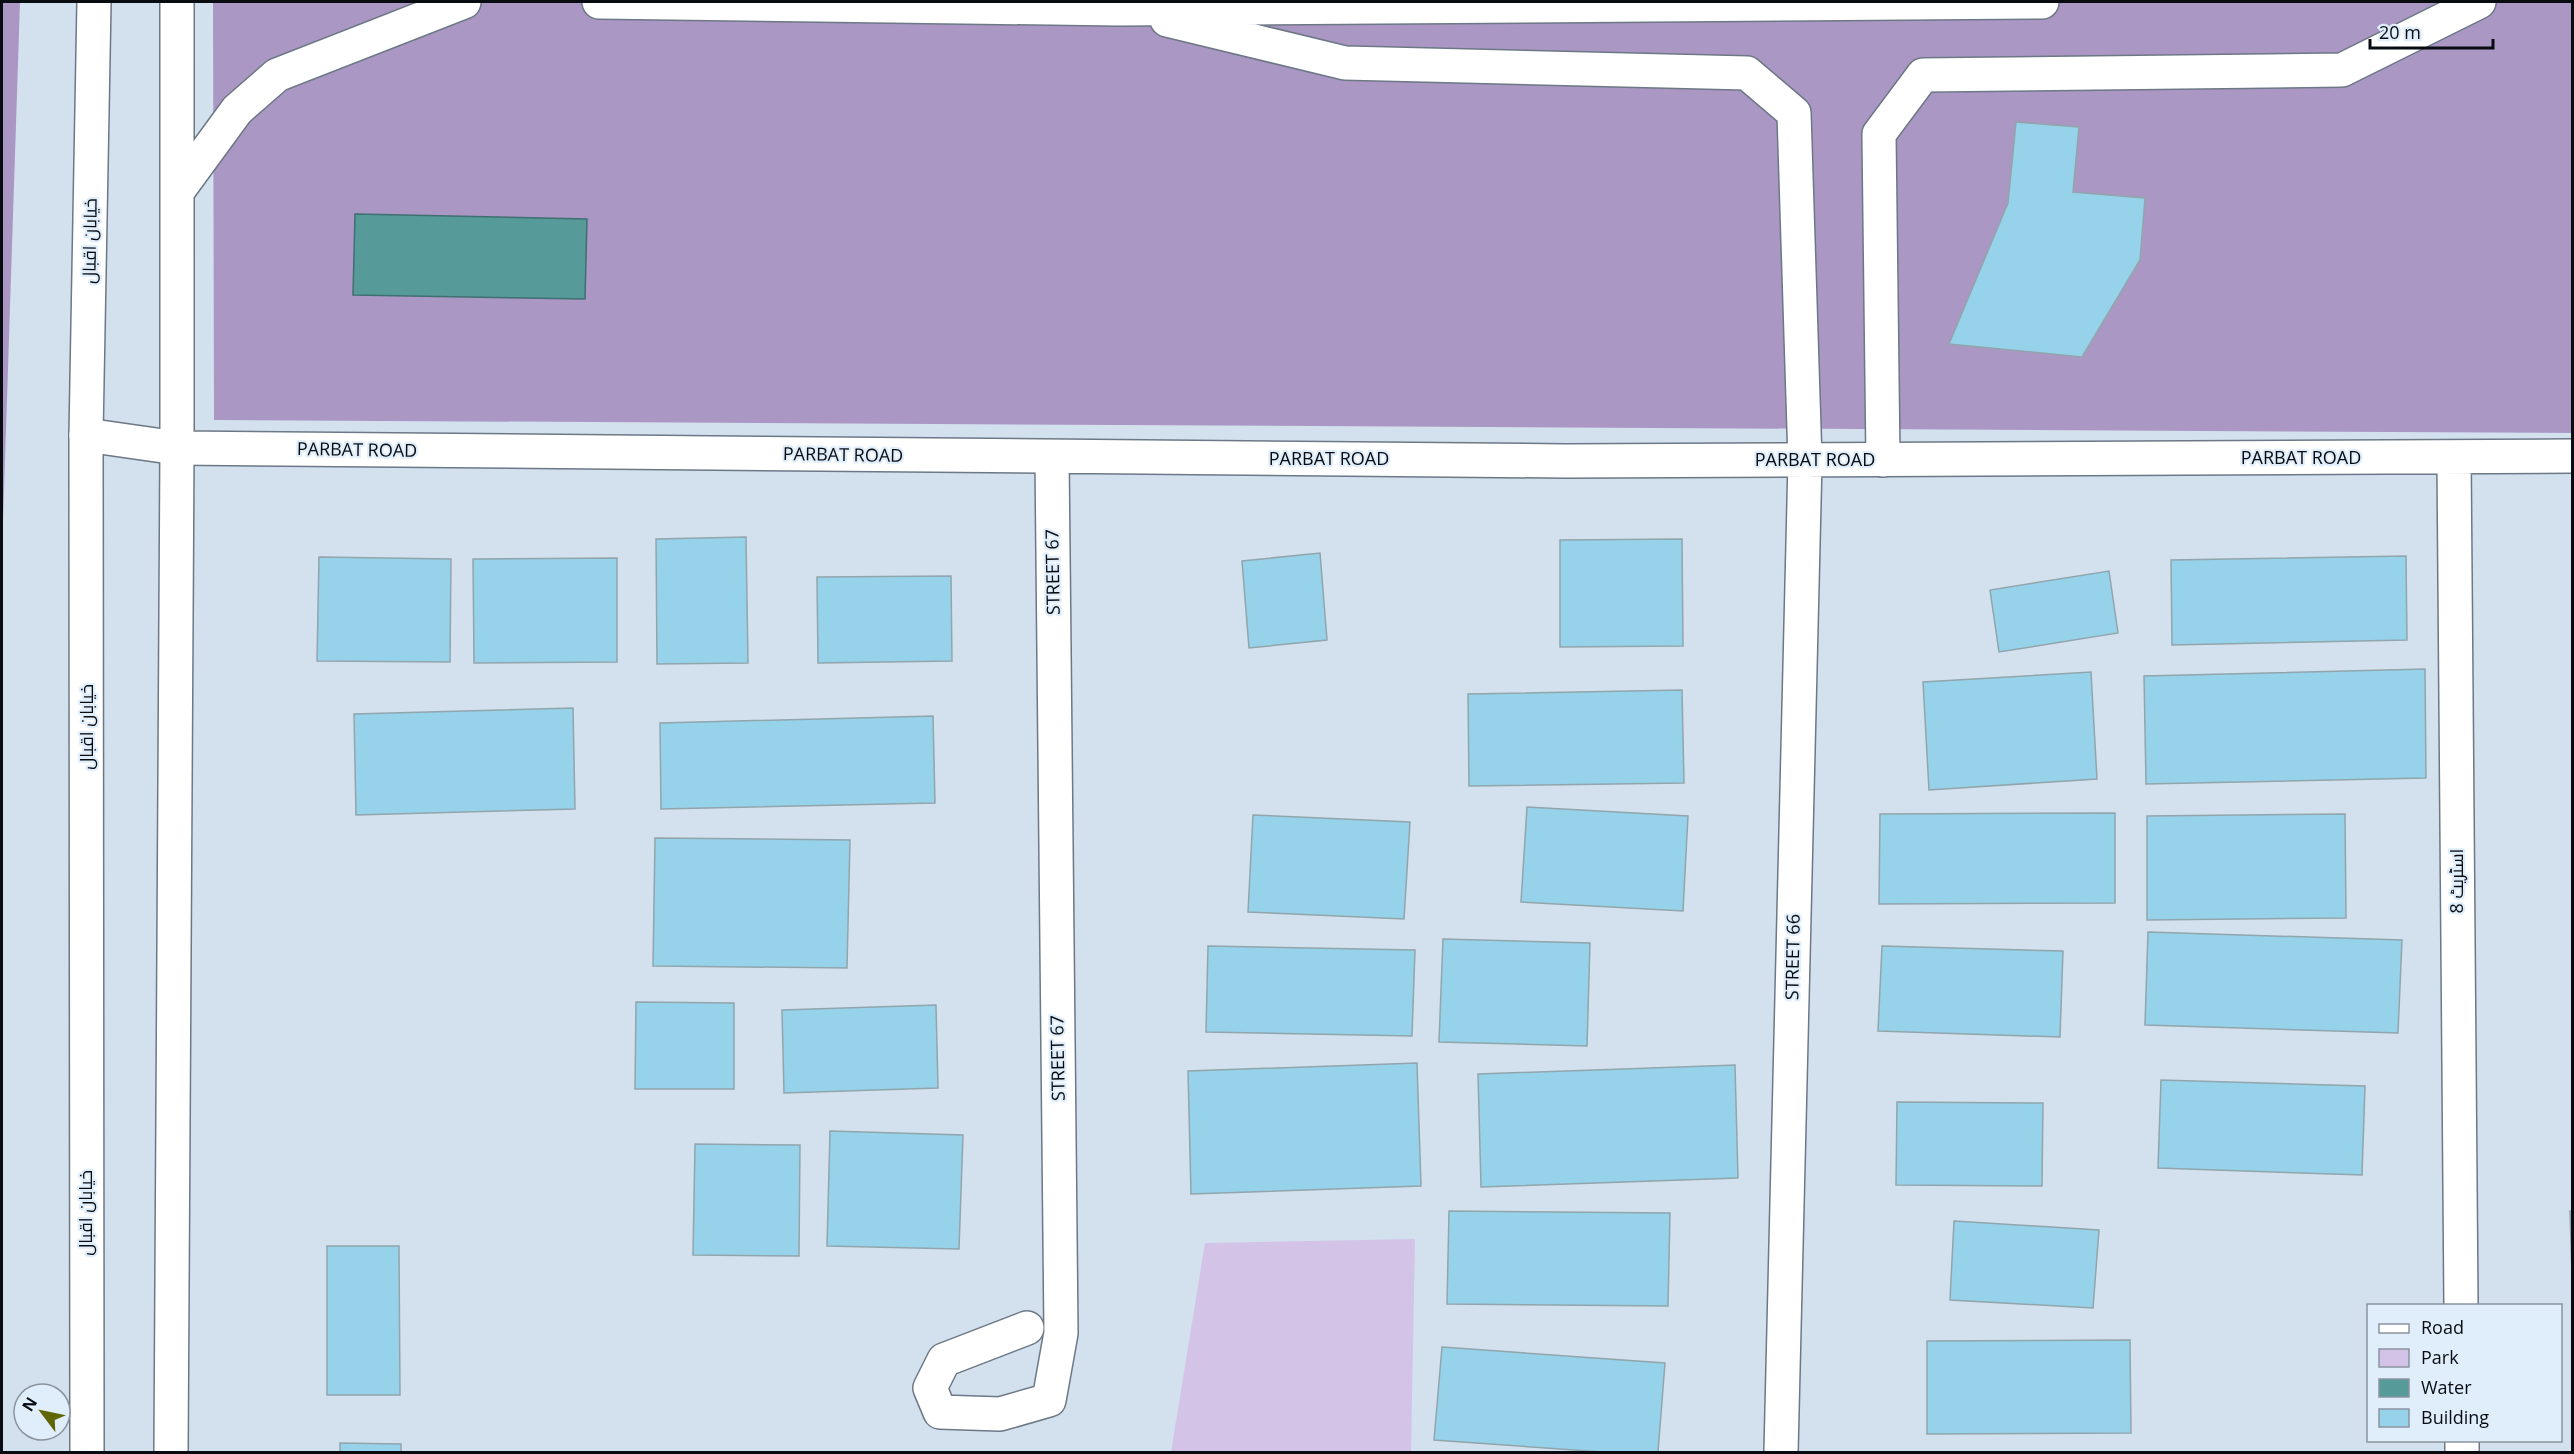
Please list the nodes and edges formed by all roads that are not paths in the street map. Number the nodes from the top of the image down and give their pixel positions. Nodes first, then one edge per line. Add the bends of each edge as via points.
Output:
1 (94, 2) edge
2 (177, 2) edge
3 (464, 2) edge
4 (599, 2) edge
5 (2042, 2) edge
6 (2479, 2) edge
7 (1120, 9) junction
8 (177, 192) junction
9 (86, 435) junction
10 (177, 448) junction
11 (2572, 456) edge
12 (2454, 457) junction
13 (1052, 458) junction
14 (1805, 460) junction
15 (1883, 460) junction
16 (2460, 1304) edge
17 (1027, 1328) dead end
18 (87, 1452) edge
19 (171, 1452) edge
20 (1781, 1452) edge

1 - 9 main road, خیابان اقبال
2 - 8 main road
3 - 8 main road via 277,75 237,111
4 - 7 main road
5 - 7 main road
6 - 15 main road via 2342,70 1923,75 1879,134
7 - 14 main road, STREET 66 via 1345,63 1747,73 1794,113
8 - 10 main road
9 - 10 main road, PARBAT ROAD
9 - 18 main road, خیابان اقبال
10 - 13 main road, PARBAT ROAD
10 - 19 main road
11 - 12 main road, PARBAT ROAD
12 - 15 main road, PARBAT ROAD
12 - 16 main road, اسٹریٹ 8
13 - 14 main road, PARBAT ROAD
13 - 17 main road, STREET 67 via 1061,1334 1049,1400 1000,1414 940,1412 930,1388 944,1360
14 - 15 main road, PARBAT ROAD
14 - 20 main road, STREET 66

